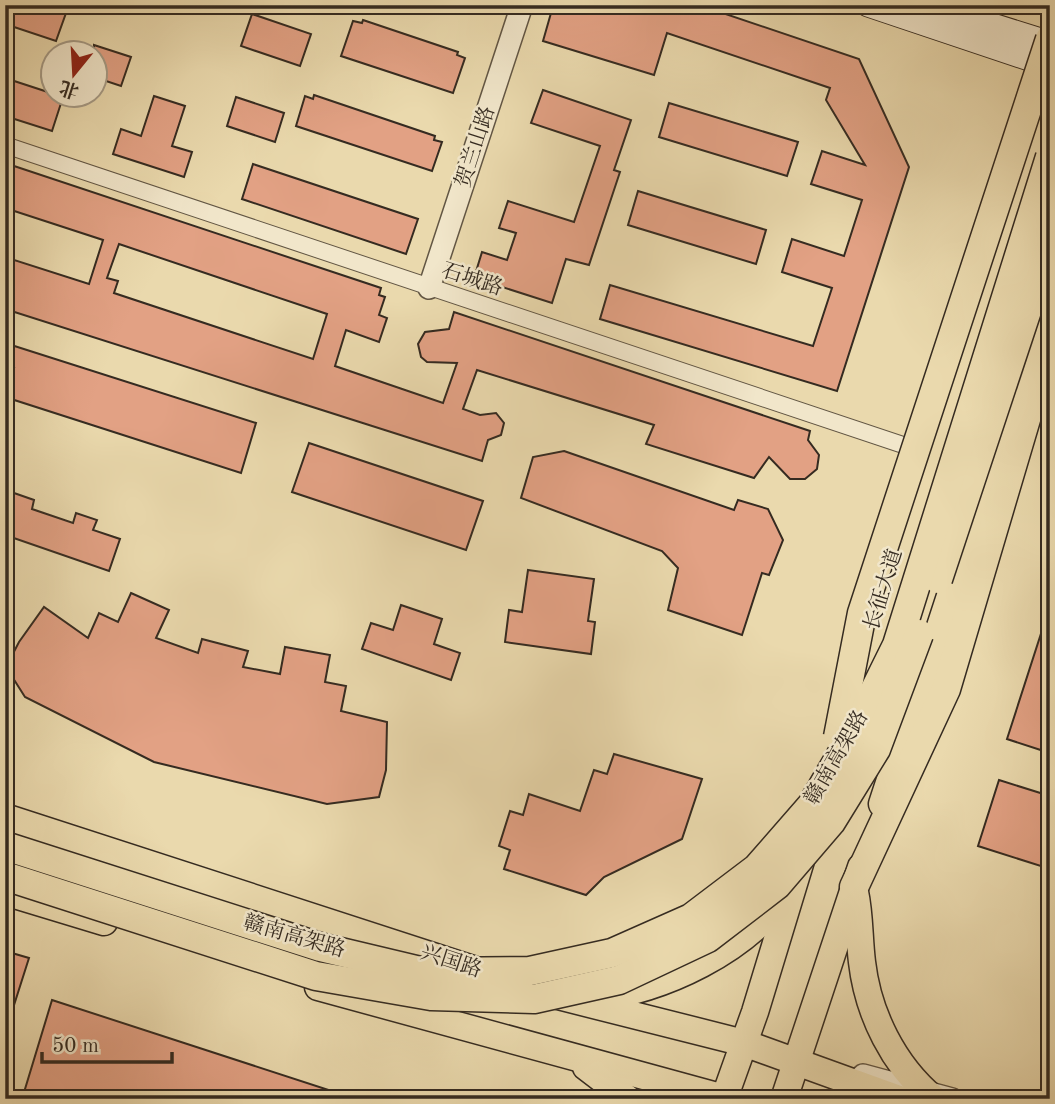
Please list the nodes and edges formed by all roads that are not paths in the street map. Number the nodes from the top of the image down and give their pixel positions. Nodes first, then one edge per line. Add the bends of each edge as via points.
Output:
1 (522, 5) edge
2 (868, 5) edge
3 (929, 5) edge
4 (1050, 41) edge
5 (1050, 66) edge
6 (1050, 84) edge
7 (5, 145) edge
8 (1050, 157) edge
9 (1050, 241) edge
10 (429, 288) junction
11 (1050, 290) edge
12 (1050, 338) edge
13 (927, 453) junction
14 (838, 737) junction
15 (5, 817) edge
16 (5, 846) edge
17 (798, 874) junction
18 (5, 876) edge
19 (855, 887) junction
20 (5, 892) edge
21 (572, 1001) junction
22 (744, 1043) junction
23 (533, 1045) junction
24 (796, 1060) junction
25 (919, 1096) edge
26 (726, 1098) edge
27 (628, 1099) edge
28 (784, 1099) edge
29 (952, 1099) edge

1 - 10 street, 贺兰山路
2 - 5 main road
3 - 4 main road
4 - 14 highway, bridge via 862,613
6 - 13 main road, 长征大道
7 - 10 street, 石城路
8 - 16 highway, 赣南高架路, bridge via 897,645 812,805 757,868 691,918 612,953 530,971 425,972 320,947
9 - 18 highway, 赣南高架路, bridge via 913,652 876,749 831,822 777,885 708,938 619,980 534,999 431,996 316,976
10 - 13 street, 石城路
11 - 19 main road
12 - 19 highway via 946,689
13 - 14 main road, 长征大道
14 - 17 main road, 长征大道
15 - 21 main road, 兴国路
17 - 21 main road via 768,913 705,961 627,992
17 - 22 main road, 长征大道
19 - 24 main road
19 - 25 main road via 862,964 873,1010
20 - 23 main road via 312,986
21 - 22 main road, 兴国路
22 - 24 main road, 兴国路
22 - 26 main road, 长征大道
23 - 26 main road
23 - 27 main road via 576,1061
24 - 25 main road, 兴国路
24 - 28 main road
25 - 29 street

